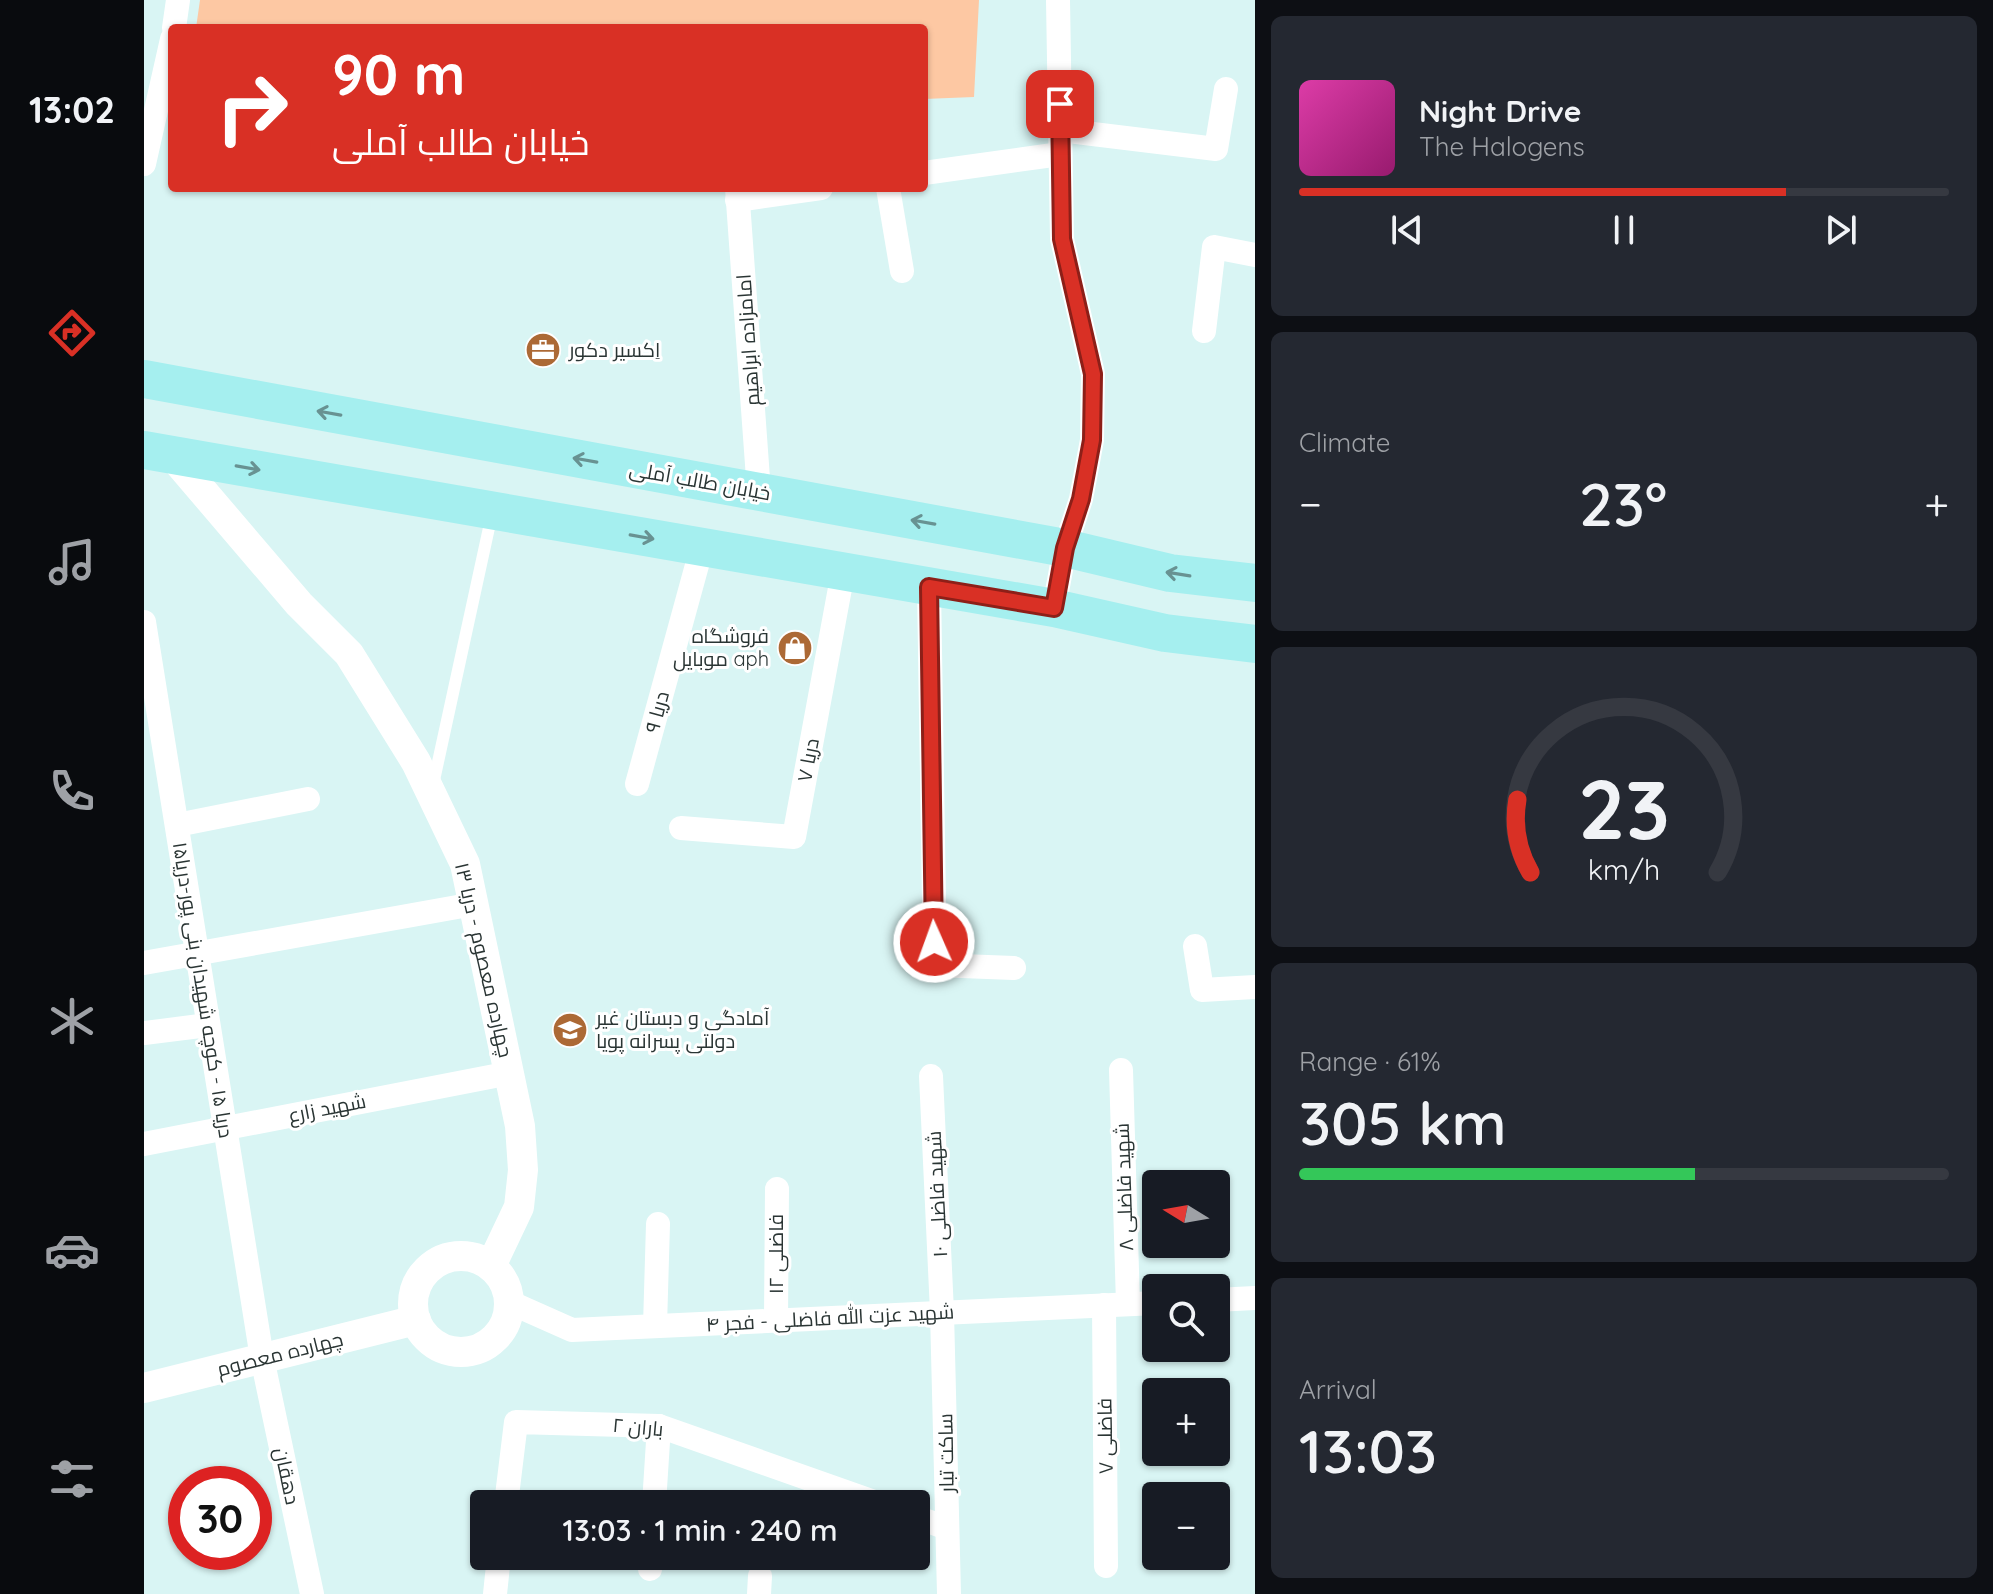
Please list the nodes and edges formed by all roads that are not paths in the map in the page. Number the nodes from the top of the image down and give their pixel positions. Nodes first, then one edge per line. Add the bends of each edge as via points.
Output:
1 (178, 0) edge
2 (1058, 0) edge
3 (175, 24) edge
4 (168, 54) edge
5 (1226, 89) dead end
6 (148, 128) edge
7 (1060, 130) junction
8 (1060, 154) junction
9 (144, 164) edge
10 (928, 172) edge
11 (765, 192) edge
12 (889, 192) edge
13 (737, 194) edge
14 (1255, 255) edge
15 (902, 271) dead end
16 (1204, 331) dead end
17 (144, 379) edge
18 (157, 452) edge
19 (759, 492) junction
20 (492, 511) junction
21 (702, 547) junction
22 (1065, 548) junction
23 (843, 572) junction
24 (1255, 583) edge
25 (929, 587) junction
26 (1054, 608) junction
27 (144, 622) edge
28 (1255, 644) edge
29 (152, 712) edge
30 (637, 784) dead end
31 (431, 794) junction
32 (308, 799) dead end
33 (177, 825) junction
34 (681, 828) dead end
35 (474, 904) junction
36 (1195, 946) dead end
37 (197, 952) junction
38 (144, 963) edge
39 (1014, 968) dead end
40 (1255, 987) edge
41 (208, 1025) junction
42 (144, 1033) edge
43 (1121, 1070) dead end
44 (510, 1073) junction
45 (931, 1076) dead end
46 (225, 1128) junction
47 (144, 1144) edge
48 (777, 1189) dead end
49 (658, 1224) dead end
50 (491, 1266) junction
51 (1255, 1298) edge
52 (1230, 1299) edge
53 (509, 1302) junction
54 (1142, 1303) edge
55 (1116, 1304) junction
56 (942, 1312) junction
57 (416, 1320) junction
58 (776, 1320) junction
59 (655, 1326) junction
60 (262, 1358) junction
61 (144, 1388) edge
62 (659, 1426) junction
63 (508, 1490) edge
64 (655, 1490) edge
65 (840, 1490) edge
66 (930, 1522) edge
67 (947, 1528) junction
68 (1106, 1566) dead end
69 (498, 1570) edge
70 (312, 1594) edge
71 (495, 1594) edge
72 (949, 1594) edge

1 - 3 street
2 - 7 street
4 - 6 street
5 - 7 street via 1216,149
6 - 9 street
7 - 8 street
8 - 10 street
8 - 22 street via 1062,239 1093,374 1092,440
11 - 13 street
12 - 15 street
13 - 19 street, امامزاده ابراهیم
14 - 16 street via 1214,247
19 -> 17 main road, خیابان طالب آملی
18 -> 20 main road
18 - 31 street, چهارده معصوم - دریا ۱۳ via 349,654
22 -> 19 main road, خیابان طالب آملی
20 -> 21 main road
20 - 31 lane
21 - 23 main road
21 - 30 street, دریا ۹
24 -> 22 main road, خیابان طالب آملی via 1170,573
22 - 26 street
23 - 25 main road
23 - 34 street, دریا ۷ via 794,837
25 - 26 main road
25 - 39 street via 935,965
26 - 28 main road via 1165,633
27 - 29 street, دریا ۱۵ - كوچه شهيدان بنی پور-دريا۱۵
29 - 33 street, دریا ۱۵ - كوچه شهيدان بنی پور-دريا۱۵
31 - 35 street, چهارده معصوم - دریا ۱۳ via 465,864
32 - 33 street
33 - 37 street, دریا ۱۵ - كوچه شهيدان بنی پور-دريا۱۵
35 - 37 street
35 - 44 street, چهارده معصوم - دریا ۱۳
36 - 40 street via 1202,990
37 - 38 street
37 - 41 street, دریا ۱۵ - كوچه شهيدان بنی پور-دريا۱۵
41 - 42 street
41 - 46 street, دریا ۱۵ - كوچه شهيدان بنی پور-دريا۱۵
43 - 55 street, شهید فاضلی ۸
44 - 46 street, شهید زارع
44 - 50 street, چهارده معصوم - دریا ۱۳ via 523,1170 519,1207
45 - 56 street, شهید فاضلی ۱۰
46 - 47 street, شهید زارع
46 - 60 street, دریا ۱۵ - كوچه شهيدان بنی پور-دريا۱۵
48 - 58 street, فاضلی ۱۲
49 - 59 street
50 - 53 street via 502,1279
50 - 57 street via 462,1256 433,1265 416,1290
51 - 52 street
53 - 57 street via 508,1318 491,1342 462,1353 434,1344
53 - 59 street, شهید عزت الله فاضلی - فجر ۴ via 572,1330
54 - 55 street, شهید عزت الله فاضلی - فجر ۴
55 - 56 street, شهید عزت الله فاضلی - فجر ۴
55 - 68 street, فاضلی ۷
56 - 58 street, شهید عزت الله فاضلی - فجر ۴
56 - 67 street, ساکت تبار
57 - 60 street, چهارده معصوم
58 - 59 street, شهید عزت الله فاضلی - فجر ۴
60 - 61 street, چهارده معصوم
60 - 70 street, دهقان
62 - 63 street, باران ۲ via 516,1422
62 - 64 street
62 - 65 street, باران ۲
66 - 67 street
67 - 72 street, ساکت تبار
69 - 71 street

